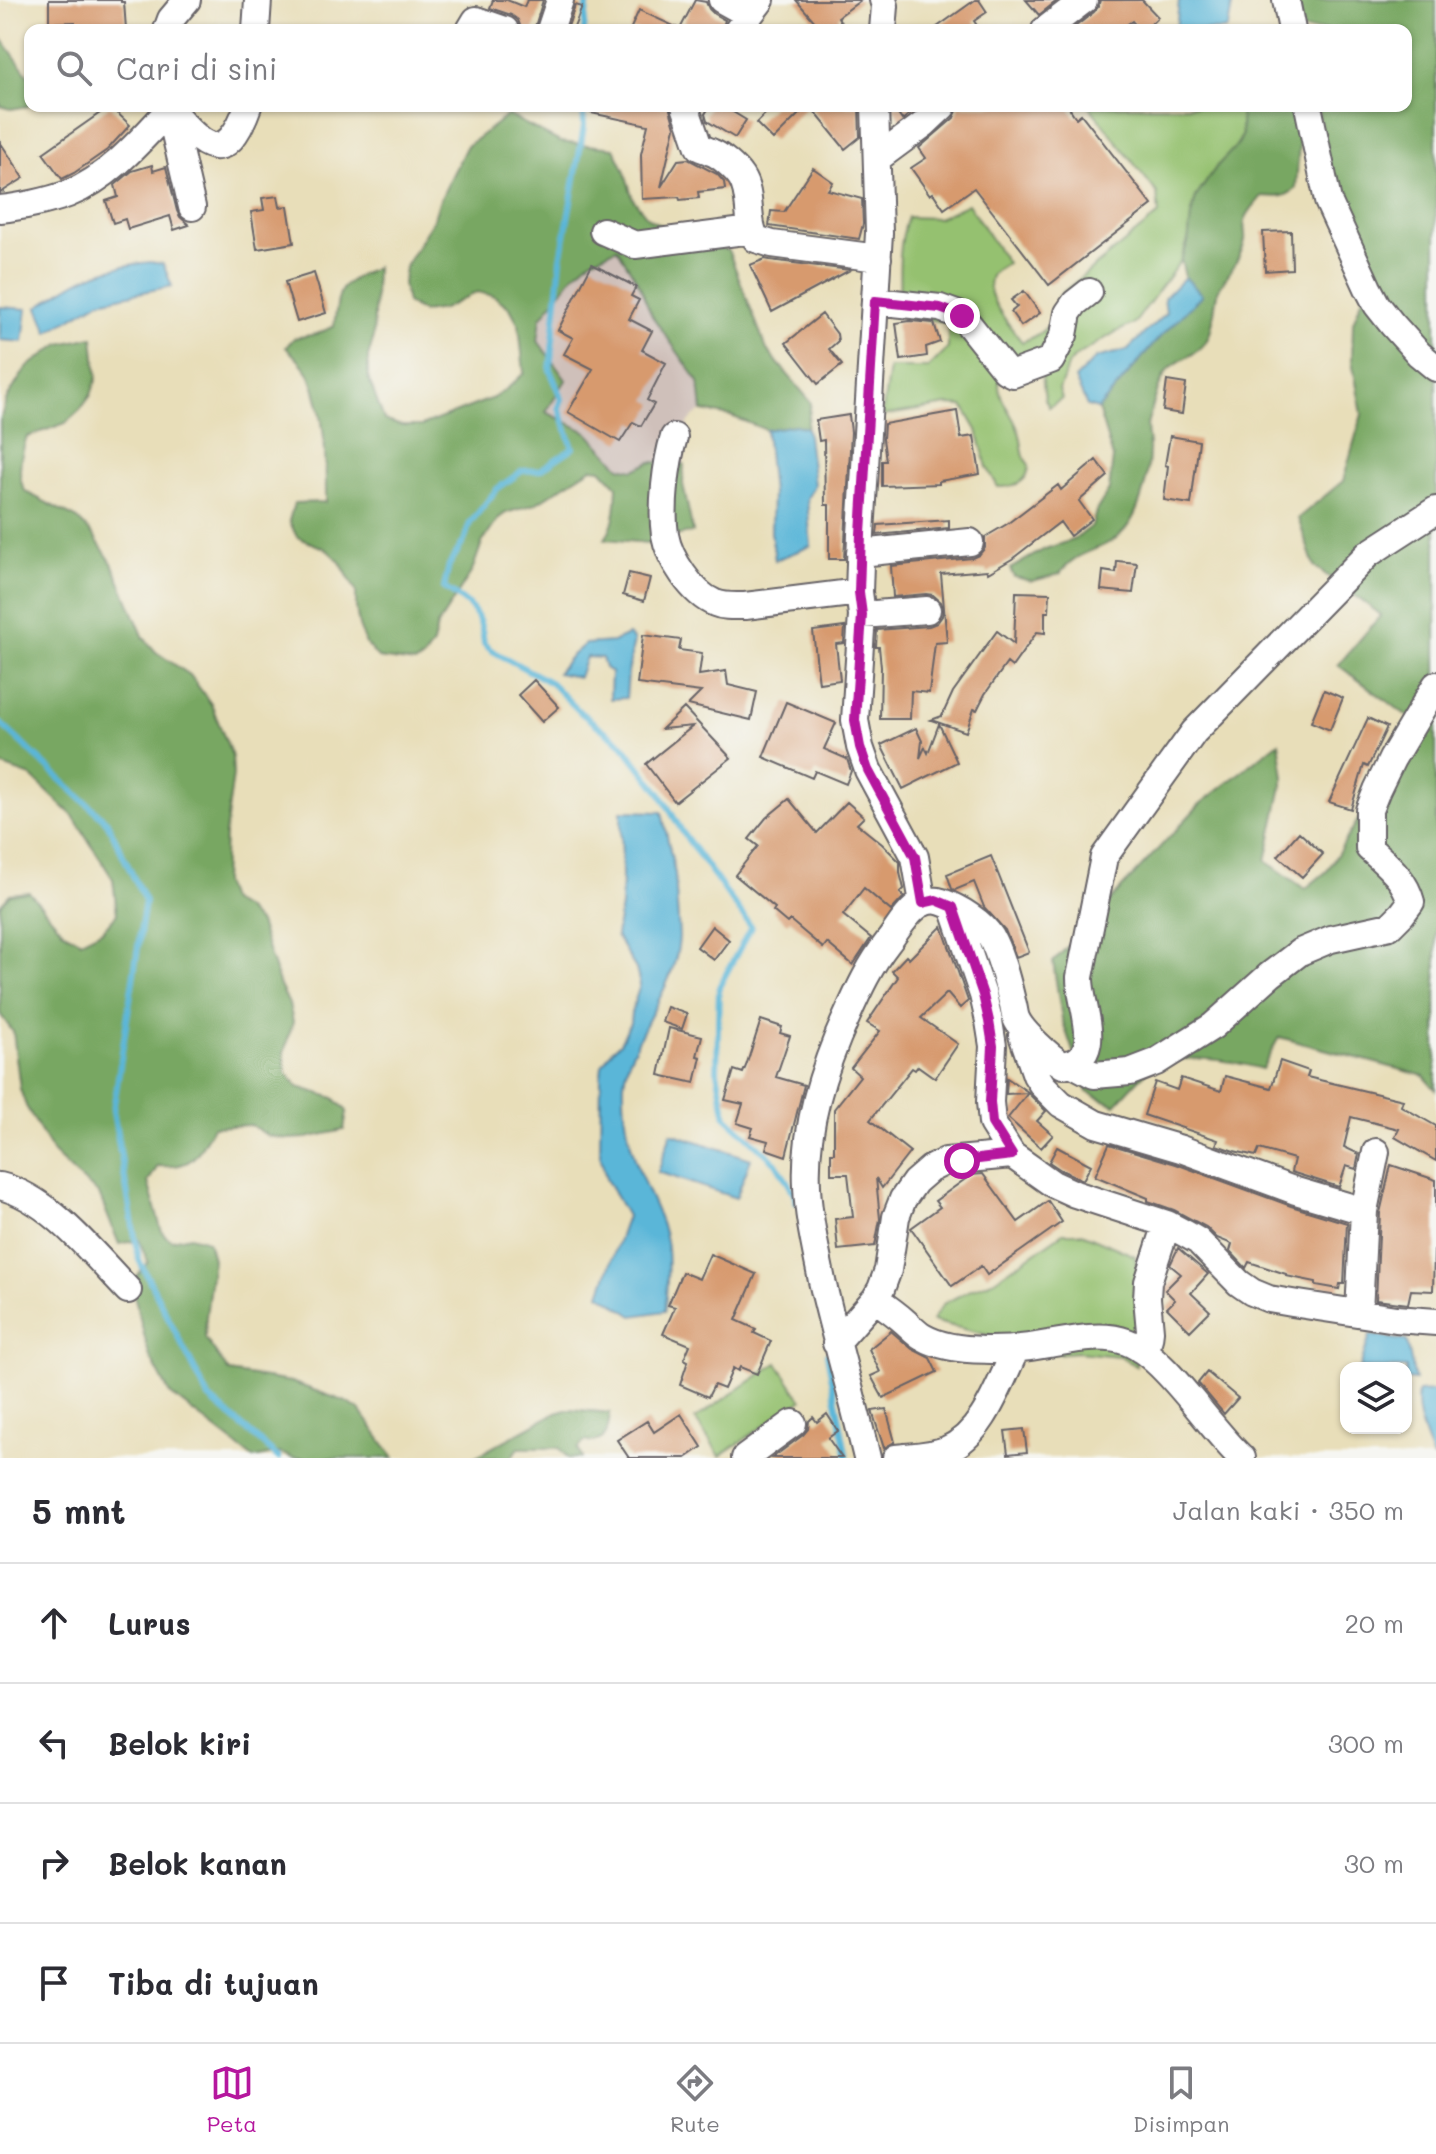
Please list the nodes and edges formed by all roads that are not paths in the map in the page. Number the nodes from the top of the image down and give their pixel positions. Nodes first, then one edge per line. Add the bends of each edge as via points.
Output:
1 (187, 0) edge
2 (258, 0) edge
3 (560, 0) edge
4 (722, 0) edge
5 (1084, 0) edge
6 (1286, 0) edge
7 (749, 15) edge
8 (169, 24) edge
9 (256, 24) edge
10 (552, 24) edge
11 (1053, 24) edge
12 (1291, 24) edge
13 (165, 112) edge
14 (171, 112) edge
15 (174, 112) edge
16 (245, 112) edge
17 (688, 112) edge
18 (875, 112) edge
19 (937, 112) edge
20 (1309, 112) edge
21 (878, 158) junction
22 (192, 207) dead end
23 (0, 209) edge
24 (752, 230) junction
25 (603, 231) dead end
26 (878, 258) junction
27 (1089, 292) dead end
28 (875, 301) junction
29 (1436, 368) edge
30 (674, 437) dead end
31 (1436, 510) edge
32 (970, 542) dead end
33 (860, 553) junction
34 (861, 604) junction
35 (927, 610) dead end
36 (1436, 685) edge
37 (923, 903) junction
38 (953, 907) junction
39 (1017, 1021) junction
40 (1073, 1064) junction
41 (1376, 1152) dead end
42 (1012, 1155) junction
43 (0, 1186) edge
44 (1364, 1211) junction
45 (1167, 1224) junction
46 (128, 1290) dead end
47 (875, 1299) junction
48 (1359, 1313) junction
49 (1436, 1322) edge
50 (836, 1343) junction
51 (1016, 1349) junction
52 (1140, 1349) junction
53 (793, 1423) dead end
54 (745, 1458) edge
55 (867, 1458) edge
56 (896, 1458) edge
57 (1242, 1458) edge

1 - 8 street
2 - 9 street
3 - 10 street
4 - 7 street
5 - 11 street
6 - 12 street
13 - 23 street via 124,156 87,184 68,194
14 - 22 street
15 - 16 street via 194,136 218,147 235,134
17 - 24 street via 699,147 737,172 746,186
18 - 21 street
19 - 21 street
20 - 29 street via 1328,201 1368,288 1392,324
21 - 26 street
24 - 25 street via 635,245
24 - 26 street via 766,243
26 - 28 street
27 - 28 street via 1068,313 1051,360 1013,374 962,316 940,308
28 - 33 street
30 - 34 street via 665,537 700,594 728,606
31 - 40 street via 1368,554 1194,732 1104,857 1080,977 1088,1043
32 - 33 street
33 - 34 street
34 - 35 street
34 - 37 street via 855,720 860,747 915,857
36 - 40 street via 1369,810 1369,848 1401,878 1409,894 1411,902 1402,914 1390,926 1300,952 1213,1026 1156,1062 1130,1072 1094,1075
37 - 38 street via 936,900
37 - 50 street via 911,911 866,973 832,1047 813,1111 807,1185
38 - 39 street via 991,938
38 - 42 street via 989,1021 992,1123
39 - 40 street via 1050,1057
39 - 44 street via 1043,1086 1061,1104 1096,1124
41 - 44 street
42 - 45 street via 1075,1194
42 - 47 street via 946,1161 915,1182 896,1217 888,1270
43 - 46 street via 43,1207
44 - 48 street
45 - 48 street via 1198,1241 1252,1292
45 - 52 street via 1148,1282 1149,1339
47 - 50 street
47 - 51 street via 932,1342
48 - 49 street
50 - 55 street
51 - 52 street via 1082,1338 1109,1338
51 - 56 street via 968,1436 935,1453
52 - 57 street
53 - 54 street

